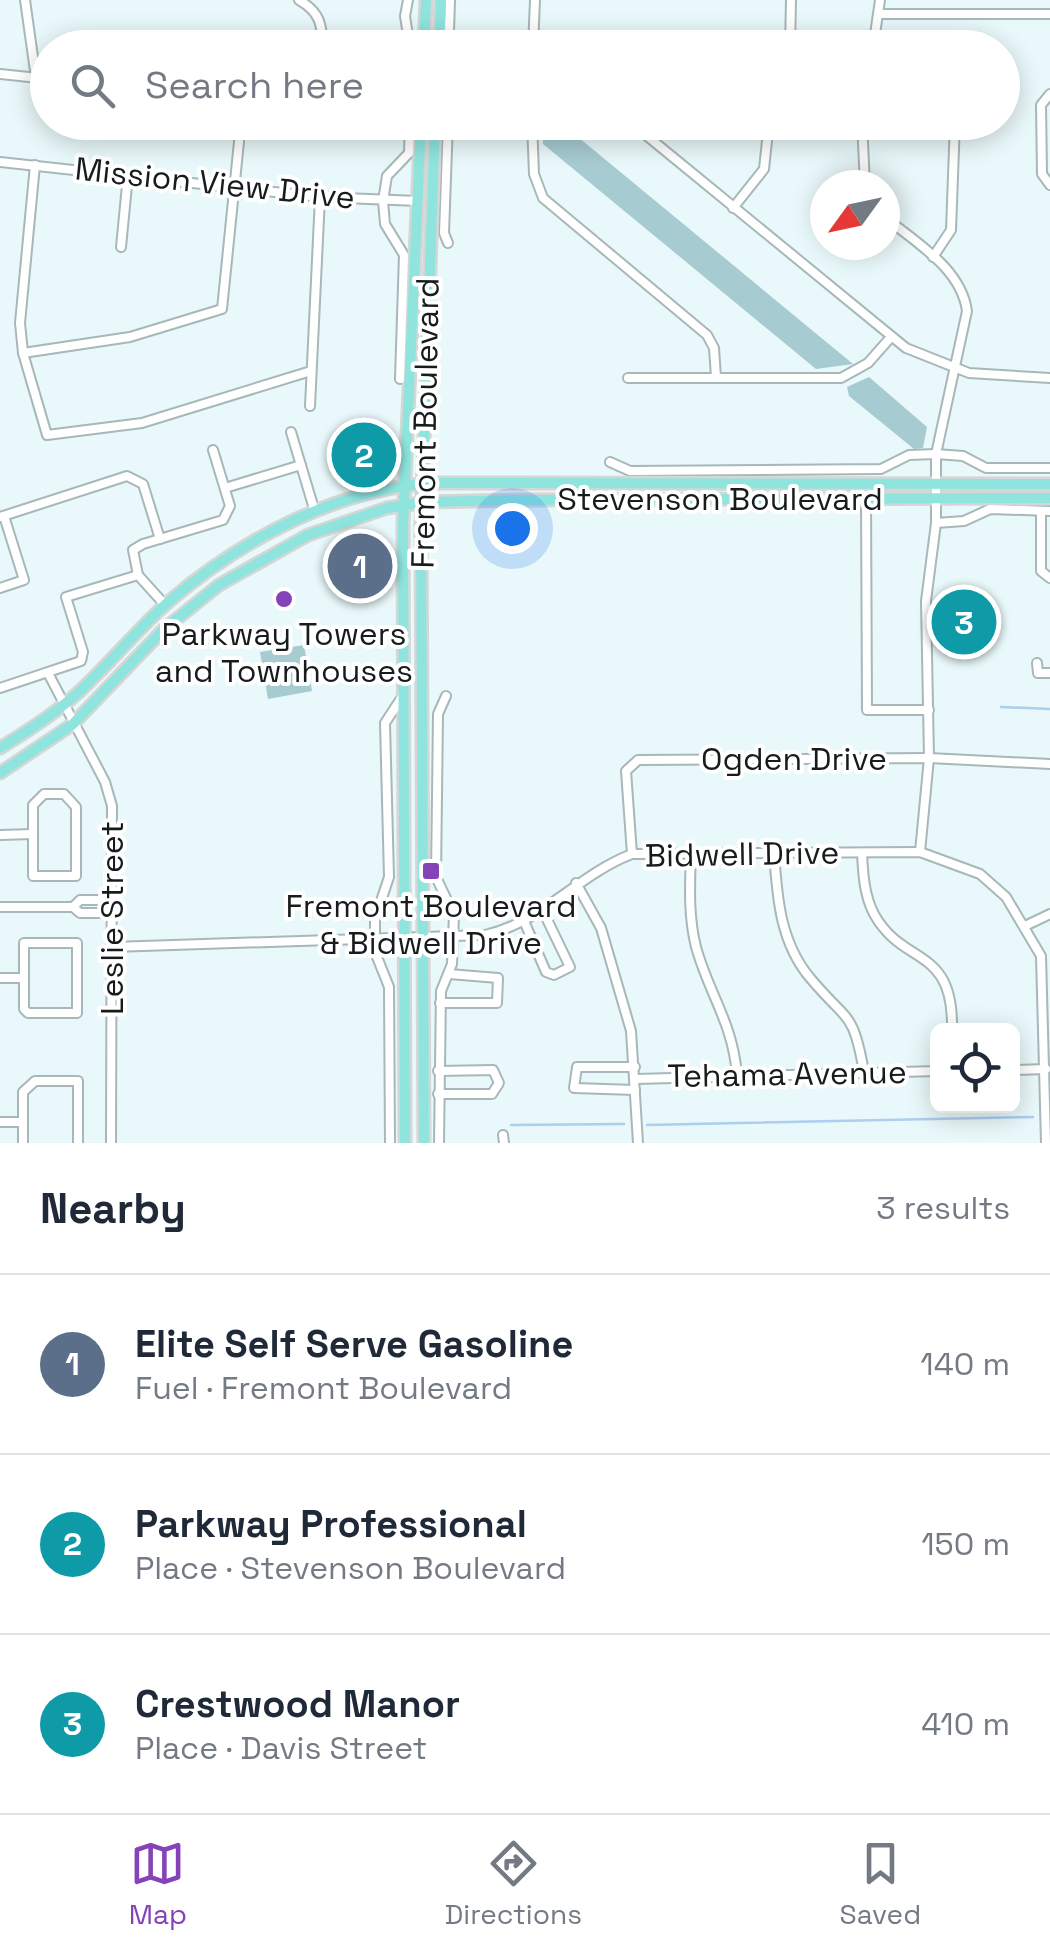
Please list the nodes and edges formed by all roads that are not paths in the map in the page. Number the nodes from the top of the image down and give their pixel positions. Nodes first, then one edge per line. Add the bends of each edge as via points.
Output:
1 (26, 0) edge
2 (299, 0) edge
3 (408, 0) edge
4 (426, 0) edge
5 (441, 0) edge
6 (450, 0) edge
7 (536, 0) edge
8 (791, 0) edge
9 (880, 0) edge
10 (880, 14) junction
11 (1050, 14) edge
12 (322, 30) edge
13 (408, 30) edge
14 (425, 30) edge
15 (440, 30) edge
16 (449, 30) edge
17 (535, 30) edge
18 (790, 30) edge
19 (877, 30) edge
20 (30, 31) edge
21 (0, 74) edge
22 (30, 77) edge
23 (1046, 97) edge
24 (240, 140) edge
25 (409, 140) edge
26 (422, 140) edge
27 (432, 140) edge
28 (447, 140) edge
29 (533, 140) edge
30 (658, 140) edge
31 (766, 140) edge
32 (863, 140) edge
33 (954, 140) edge
34 (0, 162) edge
35 (35, 164) junction
36 (864, 170) edge
37 (128, 174) junction
38 (1046, 182) edge
39 (236, 186) junction
40 (320, 197) junction
41 (383, 200) junction
42 (424, 200) junction
43 (733, 208) junction
44 (900, 230) edge
45 (448, 243) dead end
46 (120, 246) dead end
47 (933, 257) junction
48 (891, 337) junction
49 (23, 353) junction
50 (956, 369) junction
51 (312, 371) junction
52 (716, 377) junction
53 (628, 378) dead end
54 (1050, 378) edge
55 (400, 379) dead end
56 (310, 406) dead end
57 (291, 432) dead end
58 (213, 450) dead end
59 (936, 454) junction
60 (610, 462) dead end
61 (301, 464) junction
62 (1050, 468) edge
63 (936, 483) junction
64 (423, 484) junction
65 (1050, 484) edge
66 (405, 486) junction
67 (224, 488) junction
68 (866, 497) junction
69 (935, 497) junction
70 (1050, 498) edge
71 (422, 502) junction
72 (404, 505) junction
73 (1045, 511) edge
74 (315, 512) junction
75 (2, 516) edge
76 (936, 523) junction
77 (160, 539) junction
78 (138, 575) junction
79 (1050, 578) edge
80 (0, 588) edge
81 (166, 605) junction
82 (1036, 663) dead end
83 (1050, 673) edge
84 (48, 674) junction
85 (0, 688) edge
86 (404, 694) junction
87 (446, 696) dead end
88 (63, 705) junction
89 (929, 710) junction
90 (73, 724) junction
91 (0, 748) edge
92 (930, 758) junction
93 (1050, 764) edge
94 (0, 773) edge
95 (33, 834) junction
96 (0, 835) edge
97 (691, 852) junction
98 (774, 852) junction
99 (862, 852) junction
100 (920, 852) junction
101 (632, 854) junction
102 (576, 883) junction
103 (111, 900) junction
104 (0, 907) edge
105 (73, 907) junction
106 (542, 909) junction
107 (111, 913) junction
108 (1050, 914) edge
109 (524, 921) junction
110 (1027, 925) junction
111 (454, 937) junction
112 (406, 938) junction
113 (422, 938) junction
114 (375, 939) junction
115 (112, 947) junction
116 (449, 974) junction
117 (0, 978) edge
118 (24, 978) junction
119 (440, 1003) junction
120 (952, 1023) edge
121 (635, 1067) junction
122 (1046, 1069) junction
123 (438, 1070) junction
124 (1020, 1070) edge
125 (930, 1071) edge
126 (864, 1072) junction
127 (738, 1074) junction
128 (636, 1079) junction
129 (635, 1090) junction
130 (438, 1094) junction
131 (0, 1122) edge
132 (23, 1122) junction
133 (23, 1143) edge
134 (78, 1143) edge
135 (111, 1143) edge
136 (390, 1143) edge
137 (405, 1143) edge
138 (424, 1143) edge
139 (439, 1143) edge
140 (638, 1143) edge
141 (1046, 1143) edge

1 - 20 street
2 - 12 street via 313,8
3 - 13 street
4 - 14 main road
5 - 15 main road
6 - 16 street
7 - 17 street
8 - 18 street
9 - 10 street
10 - 11 street
10 - 19 street
21 - 22 street
23 - 38 street
24 - 39 street
25 - 41 street via 408,153 387,176
26 - 42 main road, Fremont Boulevard
27 - 42 main road, Fremont Boulevard
28 - 45 street, Fremont Boulevard
29 - 52 street via 534,174 544,198 707,335
30 - 43 street
31 - 43 street via 761,175
32 - 36 street
33 - 47 street via 951,230
34 - 35 street, Mission View Drive
35 - 37 street, Mission View Drive
35 - 49 street
37 - 39 street, Mission View Drive
37 - 46 street
39 - 40 street, Mission View Drive
39 - 49 street via 222,309 130,338
40 - 41 street, Mission View Drive
40 - 51 street
41 - 42 street, Mission View Drive
41 - 55 street, Fremont Boulevard via 386,224 404,255
42 - 64 main road, Fremont Boulevard
42 - 66 main road, Fremont Boulevard
43 - 48 street
44 - 47 street
47 - 50 street via 965,298 966,330
48 - 50 street
48 - 52 street via 868,363 841,378
49 - 51 street via 47,435 142,423
50 - 54 street via 997,378
50 - 59 street
51 - 56 street
52 - 53 street
57 - 61 street
58 - 67 street
59 - 60 street, Stevenson Boulevard via 909,455 881,469 630,471
59 - 62 street, Stevenson Boulevard via 963,456 986,468
59 - 63 street
61 - 67 street
61 - 74 street
63 - 64 main road, Stevenson Boulevard
63 - 65 main road, Stevenson Boulevard
63 - 69 street
64 - 66 main road, Stevenson Boulevard
64 - 71 main road, Fremont Boulevard
66 - 72 main road, Fremont Boulevard
66 - 74 main road, Stevenson Boulevard
67 - 77 street via 230,506 223,520
68 - 69 main road, Stevenson Boulevard
68 - 71 main road, Stevenson Boulevard
68 - 89 street via 867,710
69 - 70 main road, Stevenson Boulevard
69 - 76 street
71 - 72 main road, Stevenson Boulevard
71 - 113 main road, Fremont Boulevard
72 - 86 main road, Fremont Boulevard
72 - 90 main road, Stevenson Boulevard via 311,534 233,576 169,625
73 - 76 street via 990,509 964,521
73 - 79 street via 1041,570
74 - 81 main road, Stevenson Boulevard via 241,550
75 - 77 street via 127,476 143,484
75 - 80 street via 24,580
76 - 89 street via 926,601
77 - 78 street via 132,550
78 - 81 street
78 - 84 street via 66,598 83,652 76,665
81 - 88 main road, Stevenson Boulevard
82 - 83 street via 1038,673
84 - 85 street
84 - 88 street, Leslie Street
86 - 112 main road, Fremont Boulevard
86 - 114 street, Fremont Boulevard via 386,723 389,877
87 - 111 street via 438,714 436,877 454,916
88 - 90 street, Leslie Street
88 - 91 main road, Stevenson Boulevard
89 - 92 street
90 - 94 main road, Stevenson Boulevard
90 - 103 street, Leslie Street via 110,794
92 - 93 street, Ogden Drive
92 - 100 street
92 - 101 street, Ogden Drive via 638,760 626,771
95 - 95 street via 33,876 76,876 76,807 64,794 44,794 33,806
95 - 96 street
97 - 98 street, Bidwell Drive
97 - 101 street, Bidwell Drive
97 - 127 street via 697,950 729,1024
98 - 99 street, Bidwell Drive
98 - 126 street via 786,937 810,979 856,1026
99 - 100 street, Bidwell Drive
99 - 120 street via 875,915 942,977
100 - 110 street, Bidwell Drive via 980,874
101 - 102 street, Bidwell Drive
102 - 106 street, Bidwell Drive
102 - 121 street via 601,928
103 - 105 street via 80,900
103 - 107 street, Leslie Street
104 - 105 street
105 - 107 street
106 - 109 street, Bidwell Drive
106 - 109 street via 570,967 546,972
107 - 115 street, Leslie Street
108 - 110 street
109 - 111 street, Bidwell Drive via 496,933
110 - 122 street, Bidwell Drive via 1042,956
111 - 113 street, Bidwell Drive
111 - 116 street
112 - 113 street, Bidwell Drive
112 - 114 street, Bidwell Drive
112 - 137 main road, Fremont Boulevard
113 - 138 main road, Fremont Boulevard
114 - 115 street, Bidwell Drive
114 - 136 street, Fremont Boulevard via 388,987
115 - 135 street, Leslie Street
116 - 119 street
116 - 119 street via 498,978 498,1003
117 - 118 street
118 - 118 street via 28,1013 77,1013 78,943 24,943
119 - 123 street
121 - 128 street
121 - 129 street via 576,1068 574,1088
122 - 124 street
122 - 141 street, Bidwell Drive
123 - 130 street
123 - 130 street via 493,1070 499,1084 492,1094
125 - 126 street, Tehama Avenue
126 - 127 street, Tehama Avenue
127 - 128 street, Tehama Avenue
128 - 129 street
129 - 140 street
130 - 139 street
131 - 132 street
132 - 133 street
132 - 134 street via 23,1092 35,1081 78,1081

